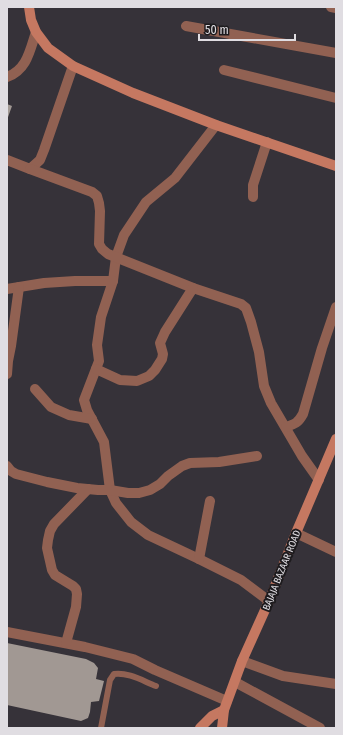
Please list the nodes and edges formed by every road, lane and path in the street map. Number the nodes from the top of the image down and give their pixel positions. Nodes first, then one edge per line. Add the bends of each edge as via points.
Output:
1 (29, 7) edge
2 (331, 7) edge
3 (336, 8) edge
4 (186, 26) dead end
5 (36, 32) junction
6 (336, 53) edge
7 (73, 66) junction
8 (224, 70) dead end
9 (7, 77) edge
10 (336, 98) edge
11 (216, 125) junction
12 (267, 142) junction
13 (7, 160) edge
14 (336, 166) edge
15 (30, 169) junction
16 (253, 197) dead end
17 (116, 257) junction
18 (113, 281) junction
19 (19, 287) junction
20 (193, 288) junction
21 (7, 289) edge
22 (336, 307) edge
23 (96, 369) junction
24 (7, 374) edge
25 (35, 388) dead end
26 (92, 419) junction
27 (286, 427) junction
28 (336, 440) edge
29 (257, 456) dead end
30 (7, 466) edge
31 (319, 480) junction
32 (88, 489) junction
33 (110, 490) junction
34 (210, 501) dead end
35 (296, 533) junction
36 (336, 552) edge
37 (199, 559) junction
38 (269, 601) junction
39 (7, 632) edge
40 (66, 643) junction
41 (242, 661) junction
42 (235, 682) junction
43 (336, 684) edge
44 (156, 686) dead end
45 (226, 706) junction
46 (101, 728) edge
47 (200, 728) edge
48 (222, 728) edge
49 (320, 728) edge

1 - 5 street
2 - 3 street
4 - 6 street
5 - 7 street via 48,48
5 - 9 street via 26,62
7 - 11 street via 133,93
7 - 15 street via 40,160
8 - 10 street
11 - 12 street
11 - 17 street via 175,178 146,202 124,235
12 - 14 street
12 - 16 street via 253,185
13 - 15 street
15 - 17 street via 97,196 100,212 99,244 108,254
17 - 18 street
17 - 20 street
18 - 19 street via 59,282
18 - 23 street via 101,317 97,345 99,361
19 - 21 street
19 - 24 street
20 - 23 street via 165,332 160,343 162,359 149,376 137,381 120,380
20 - 27 street via 246,308 256,339 264,386
22 - 27 street via 303,414 294,425
23 - 26 street via 84,400
25 - 26 street via 51,407 69,415
26 - 33 street via 104,442
27 - 31 street
28 - 31 street, BAJAJA BAZAAR ROAD
29 - 33 street via 219,462 190,463 150,490 139,493
30 - 32 street via 16,474 33,479
31 - 35 street, BAJAJA BAZAAR ROAD
32 - 33 street
32 - 40 street via 54,524 48,540 52,570 55,575 73,586 77,594
33 - 37 street via 116,503 131,522 148,535
34 - 37 street
35 - 36 street
35 - 38 street, BAJAJA BAZAAR ROAD
37 - 38 street via 241,580
38 - 41 street, BAJAJA BAZAAR ROAD
39 - 40 street
40 - 45 street via 133,659
41 - 42 street, BAJAJA BAZAAR ROAD
41 - 43 street via 282,676
42 - 45 street, BAJAJA BAZAAR ROAD
42 - 49 street
44 - 46 lane via 129,675 114,674 110,680
45 - 47 street
45 - 48 street, BAJAJA BAZAAR ROAD

